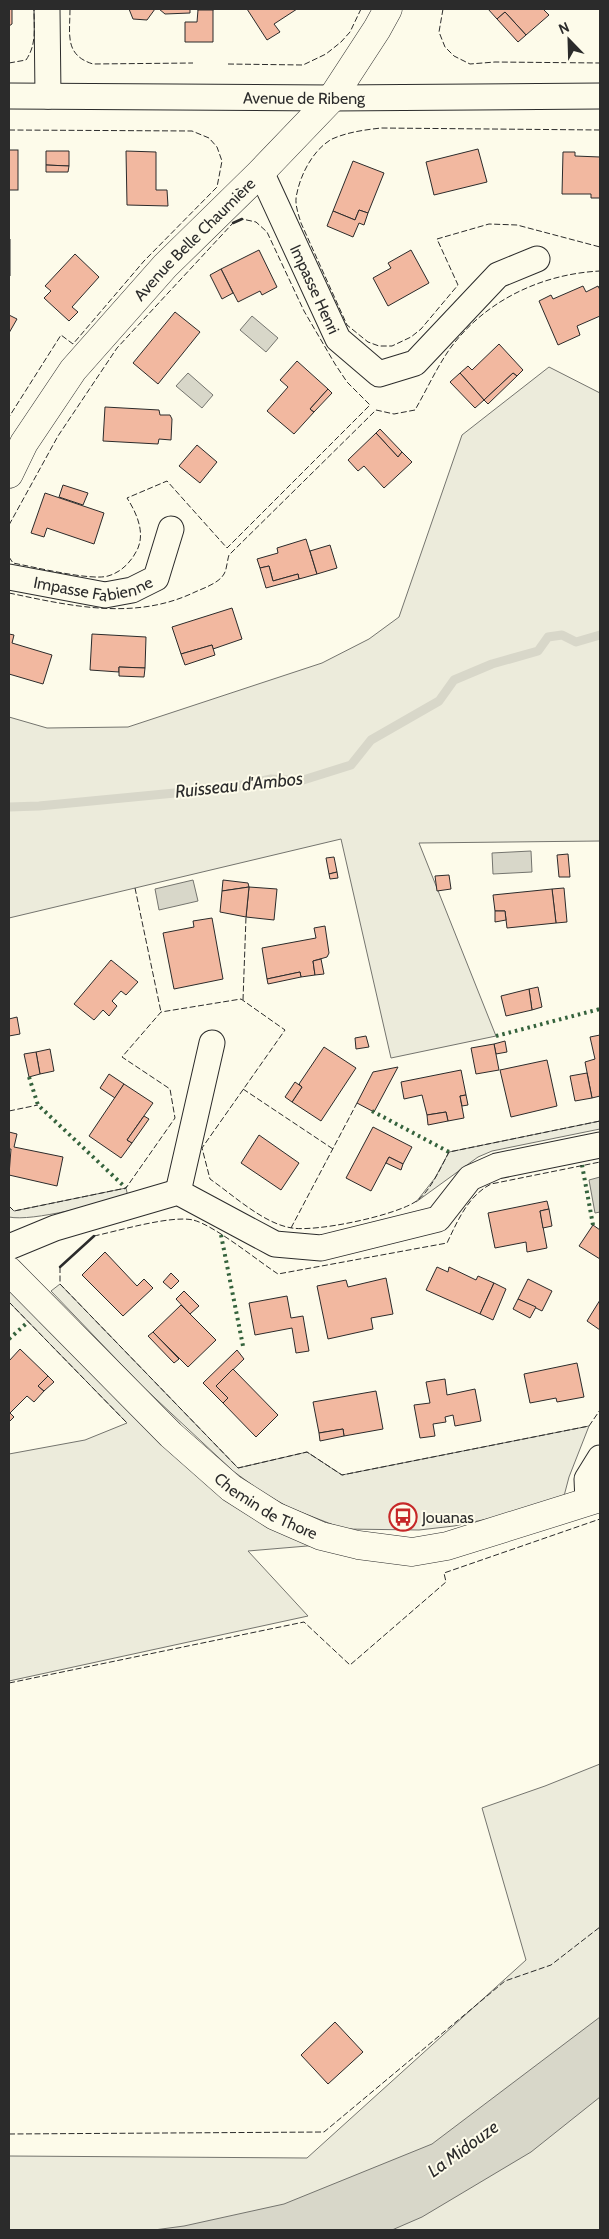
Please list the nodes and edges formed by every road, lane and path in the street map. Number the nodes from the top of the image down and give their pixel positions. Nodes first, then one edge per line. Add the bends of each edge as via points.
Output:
1 (48, 9) edge
2 (388, 9) edge
3 (9, 96) edge
4 (48, 96) junction
5 (600, 96) edge
6 (332, 98) junction
7 (261, 172) junction
8 (537, 259) dead end
9 (9, 474) edge
10 (171, 529) dead end
11 (9, 577) edge
12 (212, 1043) dead end
13 (600, 1145) edge
14 (178, 1192) junction
15 (9, 1248) edge
16 (9, 1271) edge
17 (600, 1458) edge
18 (594, 1500) edge

1 - 4 street
2 - 6 street, Avenue Belle Chaumière
3 - 4 street, Avenue de Ribeng
4 - 6 street, Avenue de Ribeng
5 - 6 street, Avenue de Ribeng
6 - 7 street, Avenue Belle Chaumière
7 - 8 street, Impasse Henri via 338,339 379,374 415,362 498,275
7 - 9 street, Avenue Belle Chaumière via 165,266 73,370 24,443
10 - 11 street, Impasse Fabienne via 156,578 132,590 105,595
12 - 14 street
13 - 14 street via 497,1166 470,1178 438,1219 321,1248 275,1244
14 - 15 street via 55,1228
16 - 18 street, Chemin de Thore via 171,1435 231,1488 275,1516 321,1536 412,1552 456,1543
17 - 18 street via 587,1479

